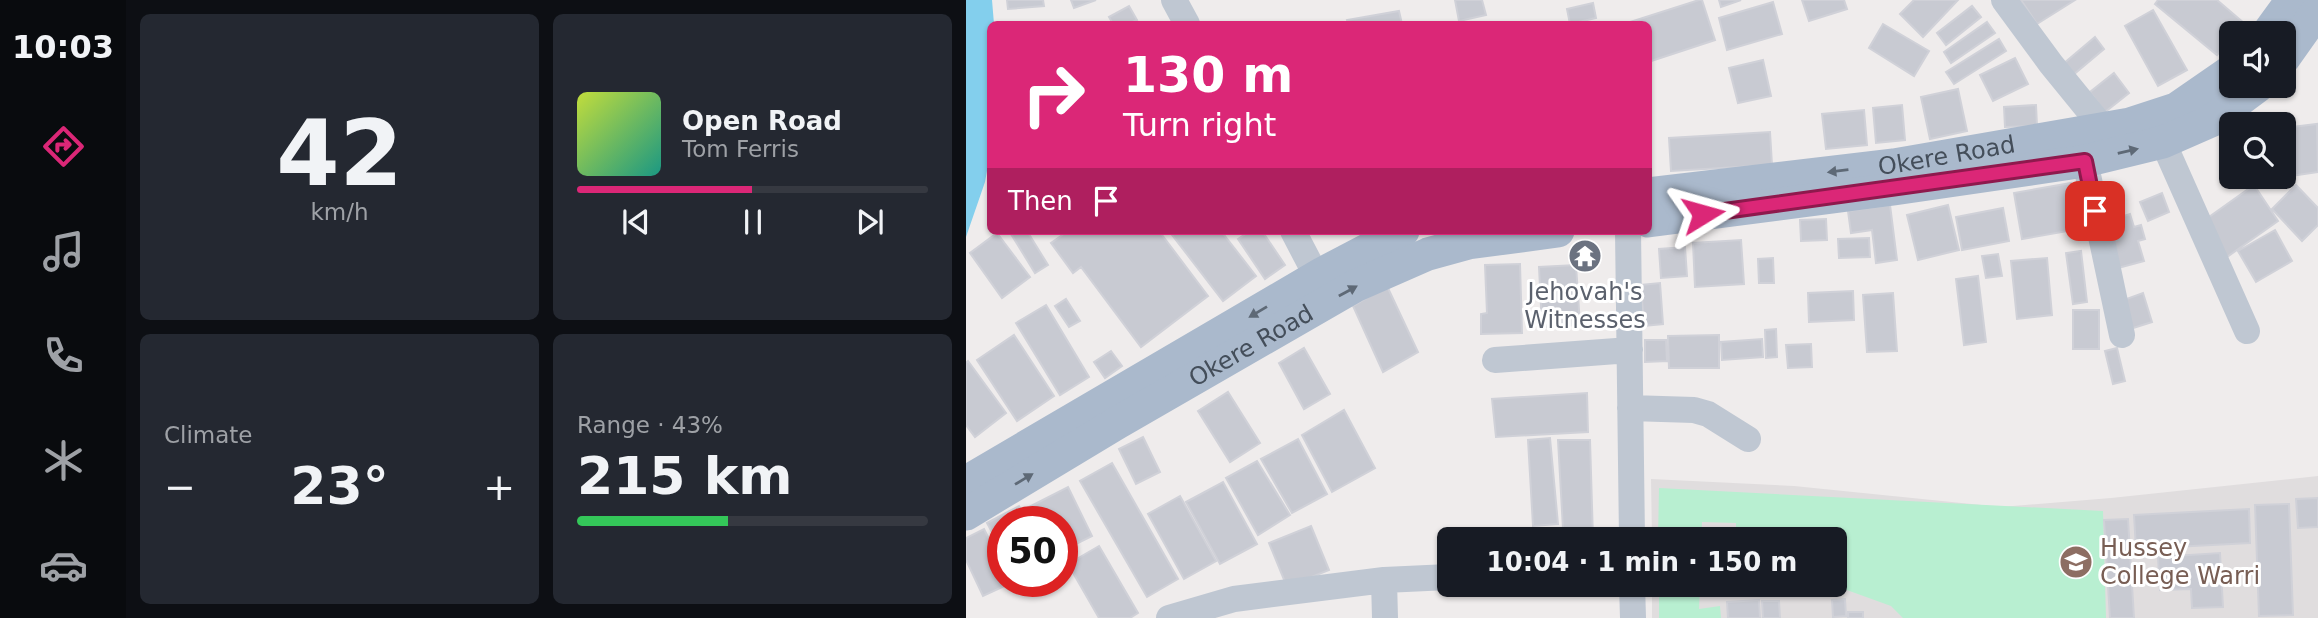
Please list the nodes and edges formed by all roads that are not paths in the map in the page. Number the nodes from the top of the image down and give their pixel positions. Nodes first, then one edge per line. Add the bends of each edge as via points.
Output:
1 (1174, 0) edge
2 (2004, 0) edge
3 (2292, 0) edge
4 (2318, 11) edge
5 (1185, 21) edge
6 (2277, 21) edge
7 (2296, 41) edge
8 (2219, 79) edge
9 (2242, 98) edge
10 (2104, 129) junction
11 (2163, 142) junction
12 (2085, 161) junction
13 (1652, 194) edge
14 (1652, 220) edge
15 (1295, 235) edge
16 (1396, 235) edge
17 (1528, 235) edge
18 (1628, 235) edge
19 (1317, 277) junction
20 (2247, 331) dead end
21 (2122, 335) dead end
22 (1630, 350) junction
23 (1494, 360) dead end
24 (1630, 408) junction
25 (1748, 439) dead end
26 (966, 482) edge
27 (966, 514) edge
28 (1632, 527) edge
29 (1437, 578) edge
30 (1384, 580) junction
31 (1632, 597) edge
32 (1169, 618) edge
33 (1385, 618) edge
34 (1633, 618) edge

1 - 5 street
2 - 10 street
3 - 6 main road
4 - 7 main road
8 - 10 main road, Okere Road via 2176,109
9 - 11 main road, Okere Road via 2211,121
10 -> 13 main road, Okere Road via 1894,165
12 -> 11 main road, Okere Road
11 - 20 street
12 - 14 main road, Okere Road
12 - 21 street
15 - 19 street
16 - 19 main road, Okere Road
27 -> 17 main road, Okere Road via 1355,286 1428,254
18 - 22 street
19 -> 26 main road, Okere Road
22 - 23 street
22 - 24 street
24 - 25 street via 1694,410
24 - 28 street
29 - 30 street
30 - 32 street via 1234,598
30 - 33 street
31 - 34 street

